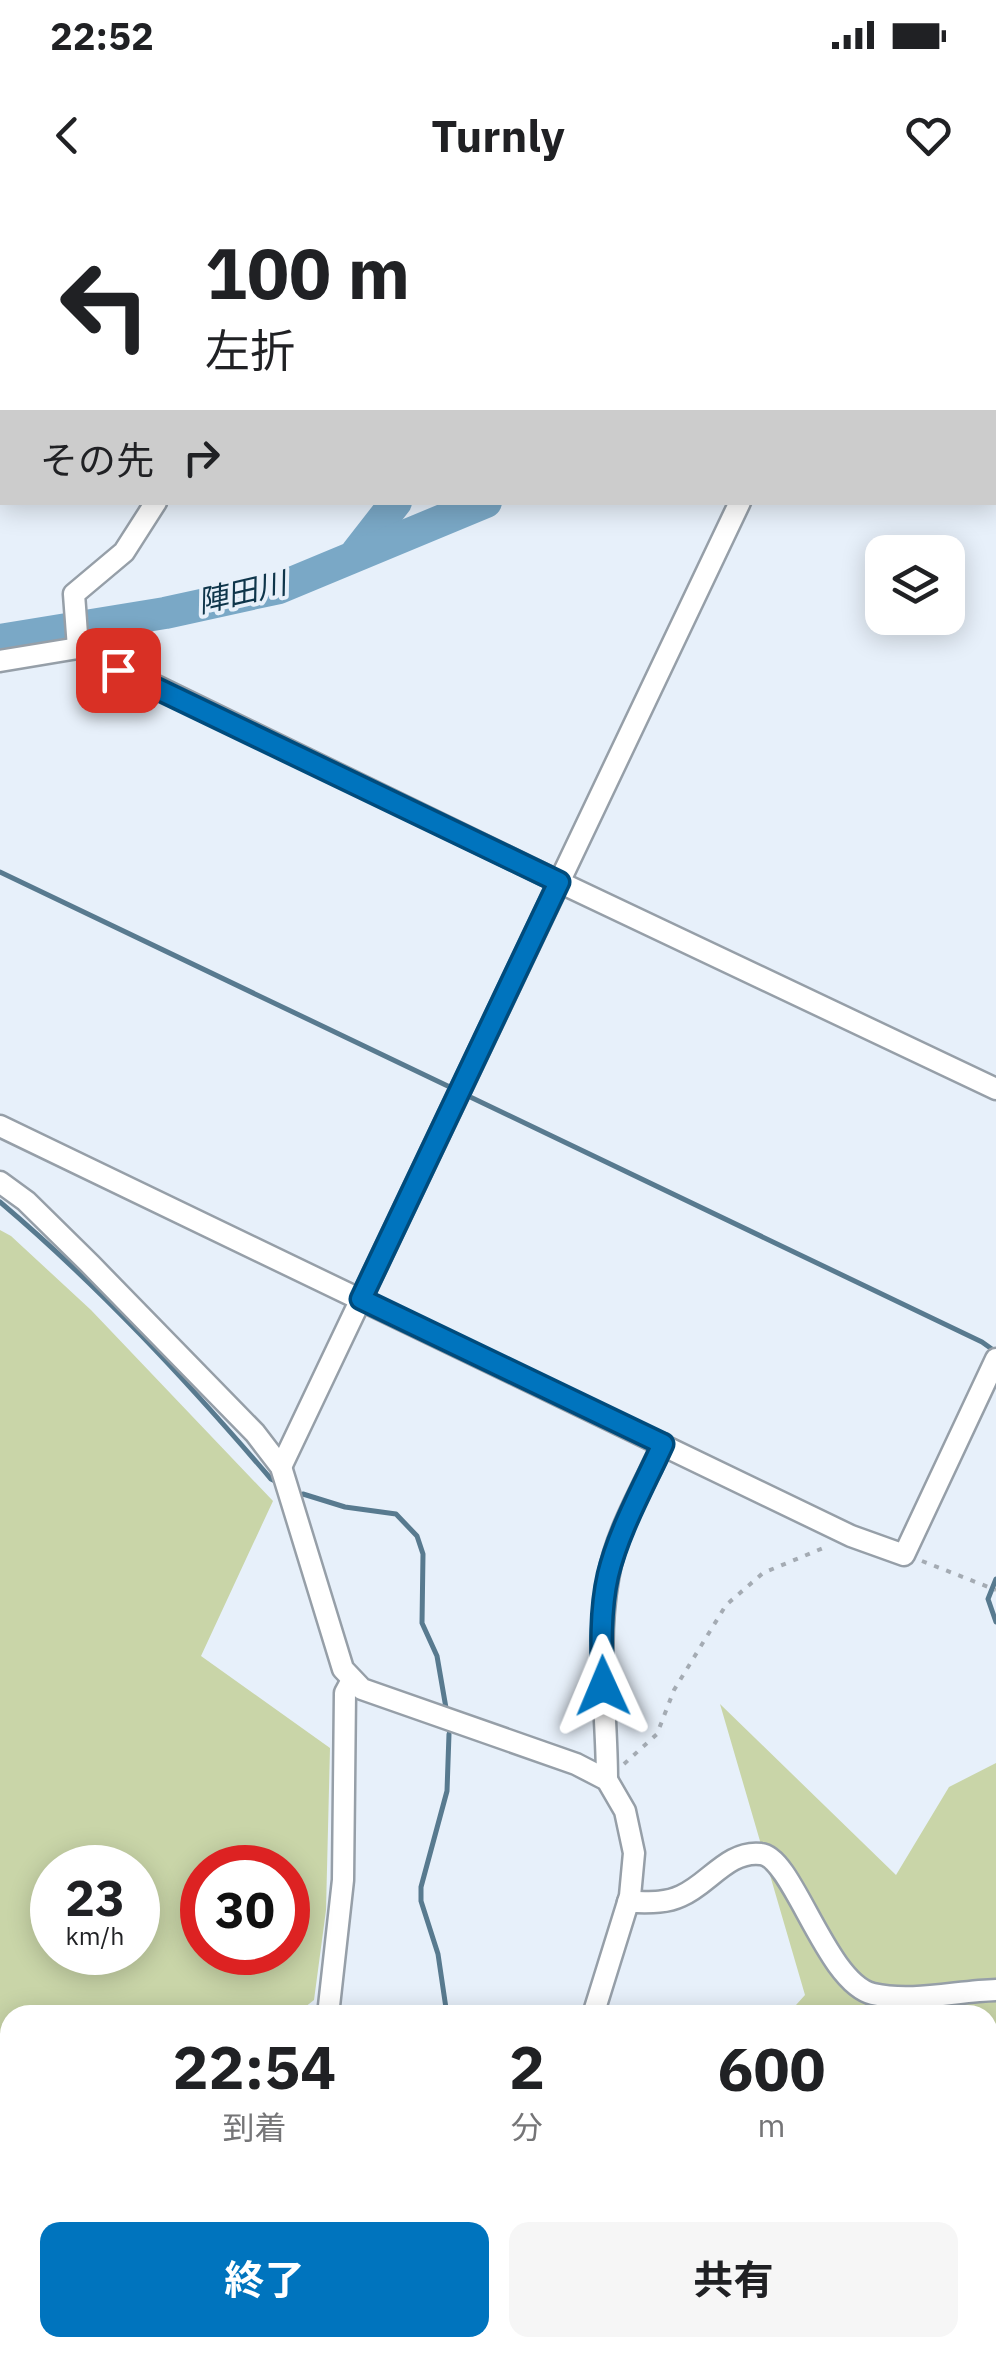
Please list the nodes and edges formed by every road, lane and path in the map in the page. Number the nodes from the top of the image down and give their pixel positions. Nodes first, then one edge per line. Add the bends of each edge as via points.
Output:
1 (154, 505) edge
2 (739, 505) edge
3 (79, 643) junction
4 (0, 661) edge
5 (559, 882) junction
6 (996, 1089) edge
7 (0, 1126) edge
8 (0, 1182) edge
9 (361, 1299) junction
10 (995, 1361) edge
11 (663, 1444) junction
12 (281, 1467) junction
13 (851, 1536) junction
14 (904, 1555) junction
15 (996, 1590) edge
16 (352, 1680) junction
17 (607, 1780) junction
18 (628, 1902) junction
19 (996, 1990) edge
20 (329, 2005) edge
21 (596, 2005) edge

1 - 3 street via 124,552 74,594
2 - 5 street
3 - 4 street
3 - 5 street
5 - 6 street
5 - 9 street
7 - 9 street
8 - 12 street via 78,1252
9 - 11 street
9 - 12 street
10 - 14 street
11 - 13 street
11 - 17 street via 608,1576 601,1647
12 - 16 street via 343,1669
13 - 14 street
13 - 17 path via 763,1573 726,1606 674,1690 657,1734
14 - 15 path
16 - 17 street
16 - 20 street via 345,1693 342,1880
17 - 18 street via 625,1811 634,1853
18 - 19 street via 684,1896 718,1869 760,1853 784,1873 855,1986 872,1994 916,1996
18 - 21 street

